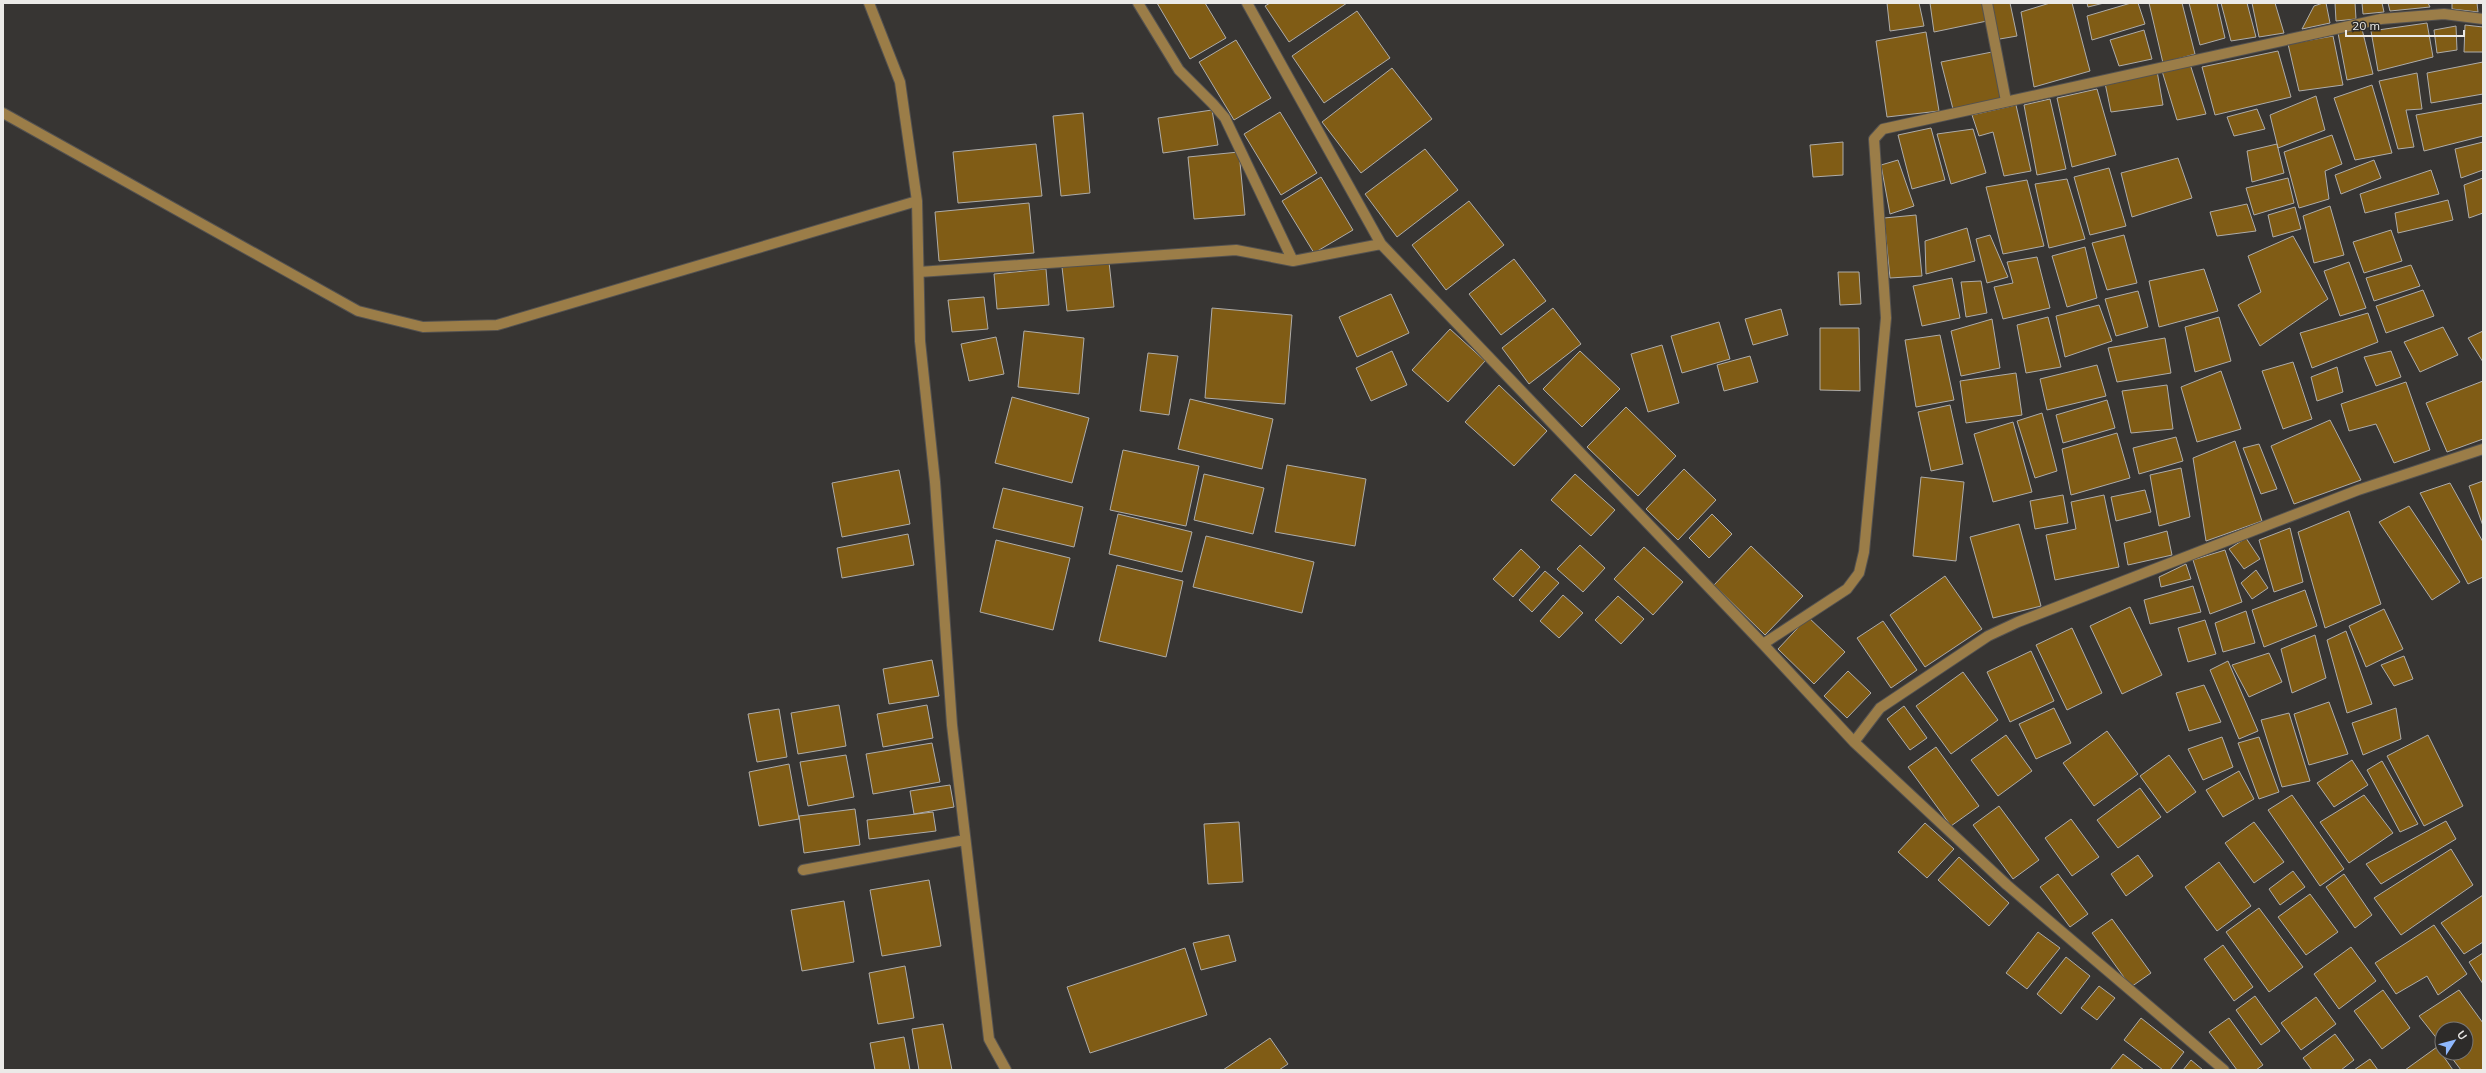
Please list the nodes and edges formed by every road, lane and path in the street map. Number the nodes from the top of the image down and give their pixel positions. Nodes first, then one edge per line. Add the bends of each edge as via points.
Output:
1 (869, 3) edge
2 (1138, 3) edge
3 (1247, 3) edge
4 (1987, 3) edge
5 (2483, 19) edge
6 (2006, 101) junction
7 (3, 113) edge
8 (917, 201) junction
9 (1381, 244) junction
10 (1293, 261) junction
11 (919, 272) junction
12 (2483, 449) edge
13 (1763, 644) junction
14 (1854, 742) junction
15 (965, 840) junction
16 (803, 870) dead end
17 (1006, 1070) edge
18 (2224, 1070) edge

1 - 8 street via 900,82
2 - 10 street via 1179,70 1225,118
3 - 9 street
4 - 6 street
5 - 6 street via 2444,14 2381,19
6 - 13 street via 1883,129 1874,139 1886,318 1864,552 1859,573 1847,589
7 - 8 street via 358,311 423,327 497,325
8 - 11 street
9 - 10 street
9 - 13 street
10 - 11 street via 1236,250
11 - 15 street via 920,342 936,482 952,725
12 - 14 street via 2358,490 2018,622 1988,636 1880,708
13 - 14 street
14 - 18 street via 2007,885
15 - 16 street
15 - 17 street via 989,1039

